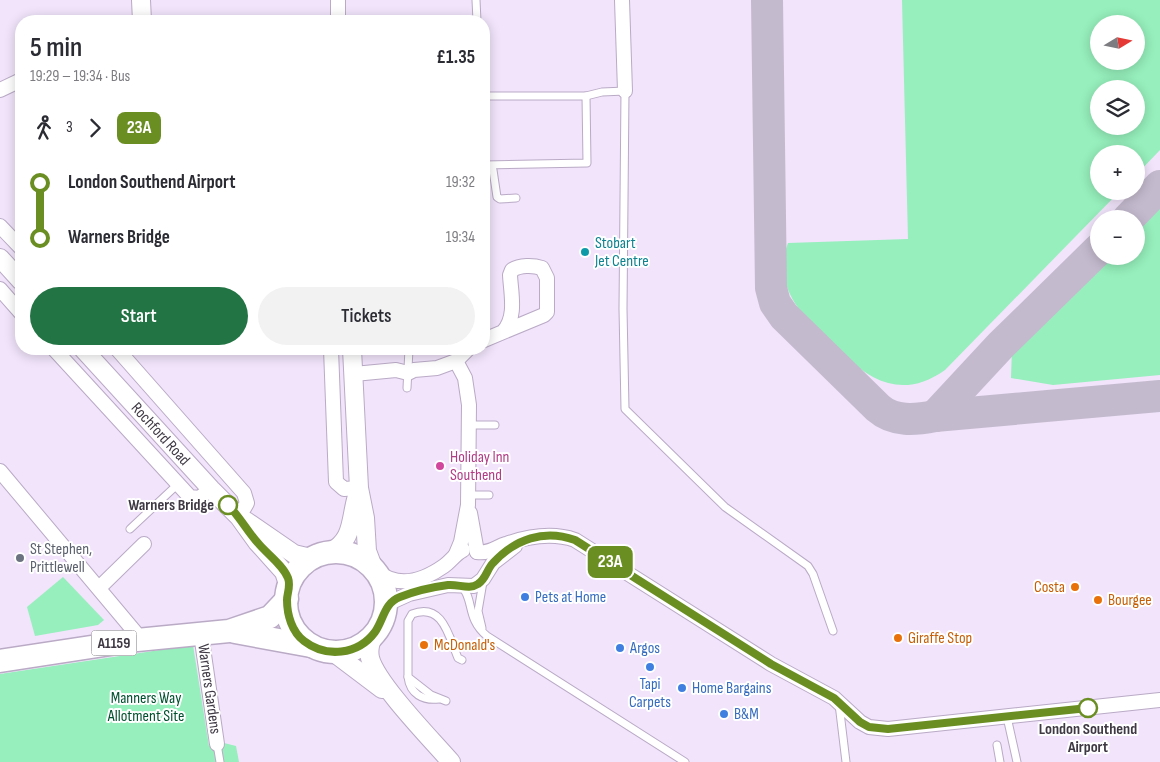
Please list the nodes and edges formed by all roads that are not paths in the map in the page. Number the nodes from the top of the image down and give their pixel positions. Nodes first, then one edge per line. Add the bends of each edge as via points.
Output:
1 (141, 0) edge
2 (338, 0) edge
3 (476, 0) edge
4 (622, 0) edge
5 (142, 15) edge
6 (338, 15) edge
7 (477, 15) edge
8 (15, 82) edge
9 (2, 85) edge
10 (624, 91) junction
11 (490, 96) edge
12 (586, 96) junction
13 (490, 165) edge
14 (490, 168) edge
15 (516, 198) dead end
16 (0, 226) edge
17 (15, 242) edge
18 (0, 258) edge
19 (15, 274) edge
20 (0, 289) edge
21 (15, 306) edge
22 (503, 332) junction
23 (490, 337) edge
24 (60, 355) edge
25 (88, 355) edge
26 (122, 355) edge
27 (331, 355) edge
28 (354, 355) edge
29 (409, 355) edge
30 (461, 355) edge
31 (451, 363) junction
32 (408, 373) junction
33 (360, 374) junction
34 (407, 388) dead end
35 (469, 425) junction
36 (495, 425) dead end
37 (1, 474) edge
38 (178, 484) junction
39 (359, 488) junction
40 (211, 489) junction
41 (489, 494) dead end
42 (468, 500) junction
43 (240, 517) junction
44 (473, 526) junction
45 (130, 529) dead end
46 (526, 539) junction
47 (144, 544) dead end
48 (506, 544) junction
49 (477, 552) junction
50 (320, 555) junction
51 (454, 556) junction
52 (375, 570) junction
53 (485, 577) junction
54 (461, 586) junction
55 (99, 588) junction
56 (288, 593) junction
57 (384, 611) junction
58 (229, 631) junction
59 (833, 631) dead end
60 (375, 632) junction
61 (201, 634) junction
62 (487, 636) junction
63 (137, 640) junction
64 (323, 649) junction
65 (462, 660) dead end
66 (0, 661) edge
67 (444, 700) dead end
68 (1160, 700) edge
69 (839, 701) junction
70 (402, 705) junction
71 (1007, 717) junction
72 (217, 744) joint
73 (998, 744) dead end
74 (220, 762) edge
75 (451, 762) edge
76 (686, 762) edge
77 (846, 762) edge
78 (1000, 762) edge
79 (1017, 762) edge

1 - 5 street
2 - 6 street
3 - 7 lane
4 - 10 street
8 - 9 street
10 - 12 lane
10 - 59 lane via 625,409 725,507 808,566
11 - 12 lane
12 - 13 lane via 587,163
14 - 15 lane via 497,196
16 - 17 street
18 - 19 street
20 - 21 street
22 - 22 street via 547,312 546,278 542,268 524,266 512,270 511,322
22 - 23 street
24 - 38 street
25 - 40 street, Rochford Road
26 - 43 street via 244,493 247,503
27 - 39 street via 336,482 344,489
28 - 33 street
29 - 32 lane
30 - 31 street
31 - 32 street
31 - 35 street via 468,390
32 - 33 street via 396,370
32 - 34 lane
33 - 39 street
35 - 36 lane
35 - 42 street
37 - 55 street
38 - 40 street via 193,498 199,498
38 - 45 lane
39 - 50 street via 348,537 341,546
39 - 52 street via 366,546
40 - 43 street, Rochford Road
41 - 42 lane
42 - 44 street
42 - 51 street via 461,542
43 - 50 street, Rochford Road via 294,554
43 - 56 street, Rochford Road via 284,572
44 - 48 street via 487,542
44 - 49 street
46 - 48 street
46 - 53 street via 493,563
46 - 69 street via 551,535 575,540 771,664
47 - 55 street
48 - 49 street
49 - 51 street via 465,550
49 - 53 street via 486,564
50 - 52 main road via 352,554
50 - 56 main road, A1159 via 297,571
51 - 52 street via 439,569 411,581 392,581
51 - 54 street via 449,566 451,575
52 - 57 main road, A1159 via 386,595
53 - 54 street via 474,586
53 - 62 lane via 478,611
54 - 57 street via 448,585 401,596 389,603
54 - 62 lane via 475,622
55 - 63 street via 135,632
56 - 58 main road, A1159 via 270,617
56 - 64 main road via 290,621 297,634
57 - 60 main road, A1159
58 - 61 main road, A1159
58 - 64 main road, A1159
60 - 64 main road, A1159 via 358,647 345,651
60 - 70 street via 369,648 371,659
61 - 63 main road, A1159
61 - 72 street, Warners Gardens
62 - 76 lane
63 - 66 main road, A1159
64 - 70 street via 356,668
65 - 67 lane via 458,658 444,623 437,615 420,611 412,614 408,621 408,676 411,682
68 - 71 street
69 - 71 street via 860,722 880,728
69 - 77 lane
70 - 75 street
71 - 79 lane
72 - 74 lane
73 - 78 lane

